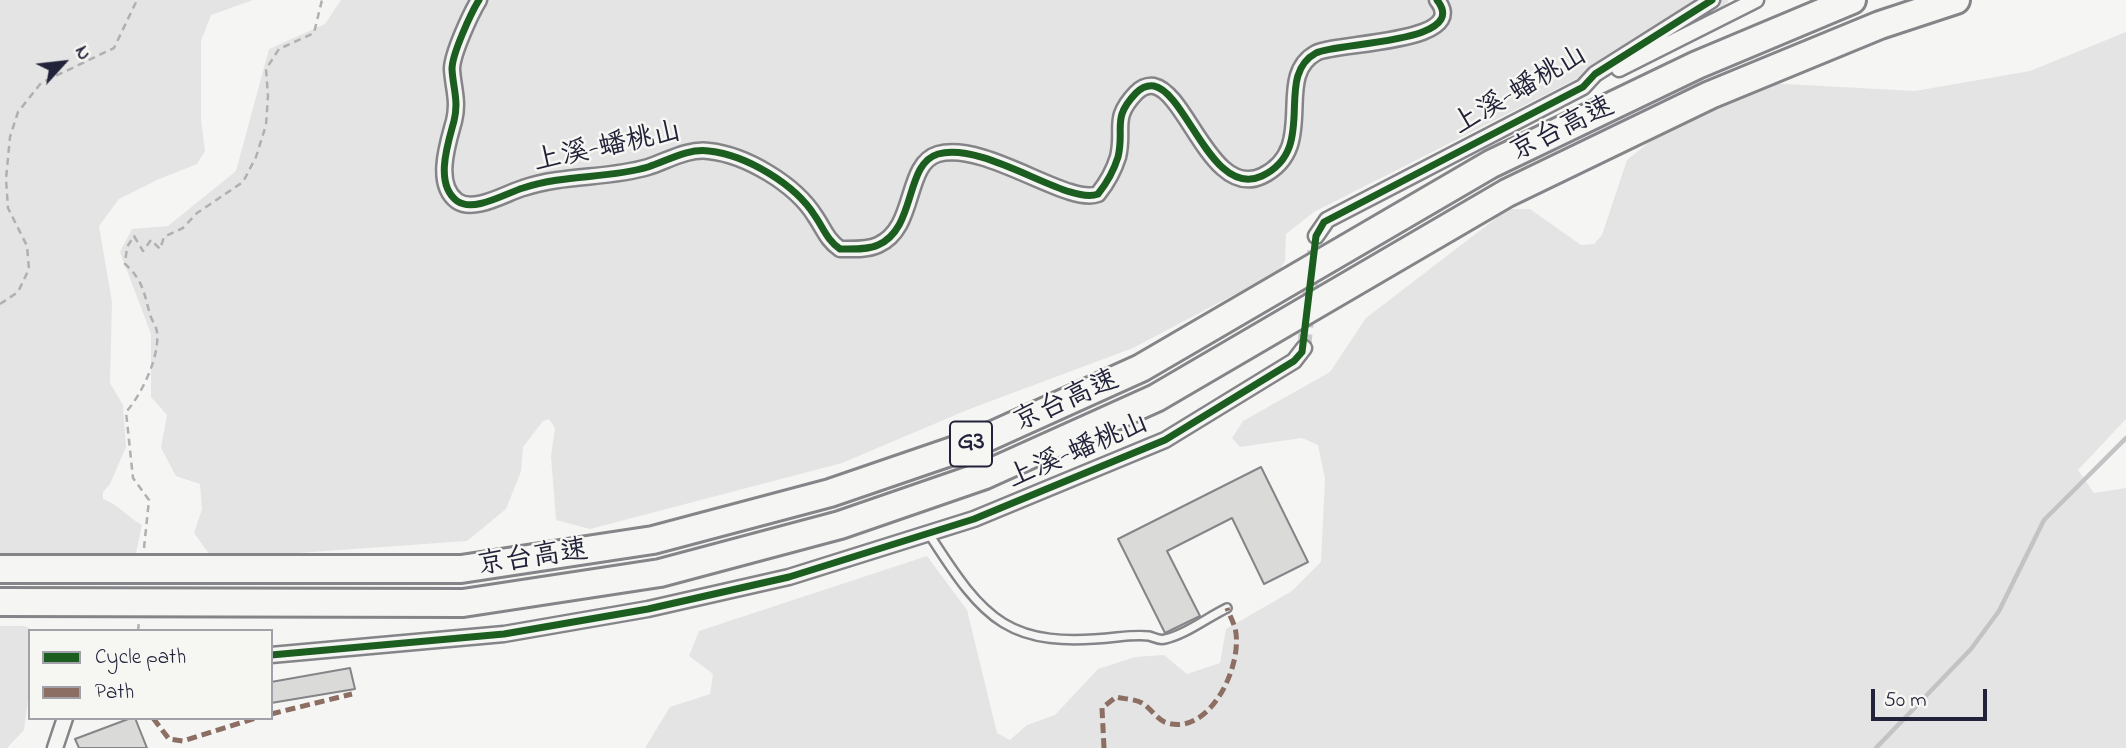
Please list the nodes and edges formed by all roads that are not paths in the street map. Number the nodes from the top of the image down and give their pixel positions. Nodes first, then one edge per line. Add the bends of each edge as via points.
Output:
1 (479, 0) edge
2 (1437, 0) edge
3 (1712, 0) edge
4 (1756, 0) edge
5 (1852, 0) edge
6 (1956, 0) edge
7 (1583, 87) junction
8 (1316, 236) tunnel mouth
9 (1304, 348) tunnel mouth
10 (929, 534) junction
11 (0, 569) edge
12 (0, 602) edge
13 (1227, 608) dead end
14 (273, 655) edge
15 (64, 720) edge
16 (55, 748) edge

1 - 2 street, 上溪-蟠桃山 via 452,66 458,104 444,165 449,191 457,201 480,203 565,177 636,169 708,151 741,159 779,182 815,215 830,242 840,249 878,245 897,229 909,207 920,167 938,154 1007,164 1081,196 1098,194 1118,156 1122,107 1150,85 1168,95 1220,164 1245,177 1261,177 1288,152 1294,135 1296,81 1306,59 1336,46 1383,41 1438,27 1443,12
3 - 7 street, 上溪-蟠桃山 via 1595,74
4 - 7 street
5 - 11 highway, 京台高速 / G3 via 1696,65 1491,164 1140,368 973,444 830,493 653,540 461,569
6 - 12 highway, 京台高速 / G3 via 1880,24 1710,95 1507,193 1156,398 985,475 840,525 660,573 463,603
7 - 8 street, 上溪-蟠桃山 via 1326,220
9 - 10 street, 上溪-蟠桃山 via 1294,361 1165,439 974,520
10 - 13 lane via 985,610 1010,628 1045,640 1165,639
10 - 14 street, 上溪-蟠桃山 via 789,577 648,609 504,634
15 - 16 street

